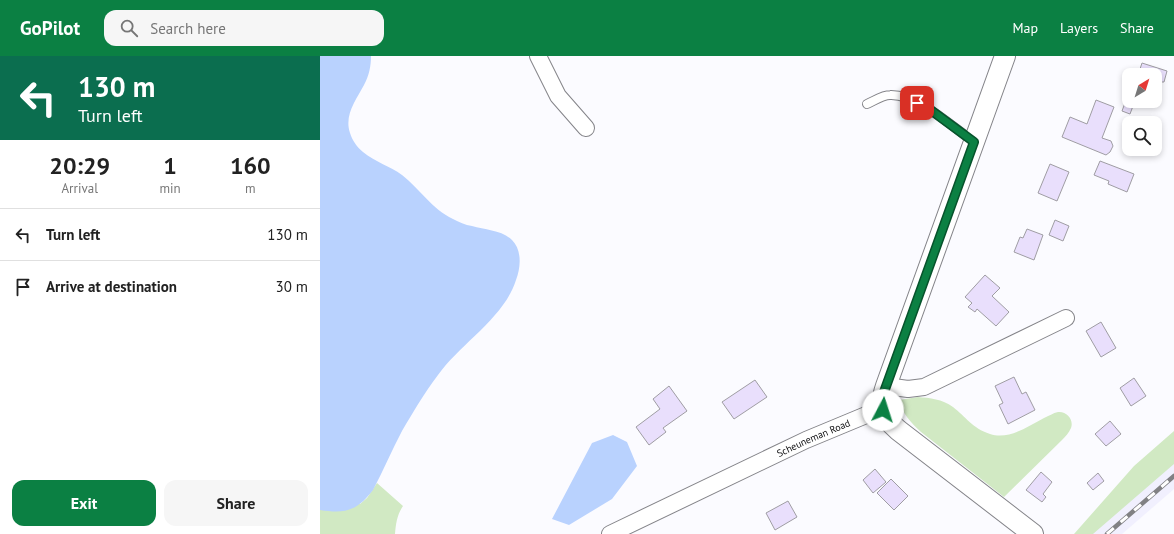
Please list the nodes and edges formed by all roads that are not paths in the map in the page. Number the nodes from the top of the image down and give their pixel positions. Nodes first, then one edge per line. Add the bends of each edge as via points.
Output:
1 (538, 56) edge
2 (1005, 56) edge
3 (867, 104) dead end
4 (586, 128) dead end
5 (974, 142) junction
6 (1066, 318) dead end
7 (886, 386) junction
8 (883, 408) junction
9 (610, 534) edge
10 (1033, 534) edge

1 - 4 street via 558,96
2 - 5 street
3 - 5 lane via 889,94 907,97 928,108
5 - 7 street
6 - 7 street via 924,387 908,389
7 - 8 street via 882,399
8 - 9 street, Scheuneman Road via 812,437
8 - 10 street via 886,417 898,430

